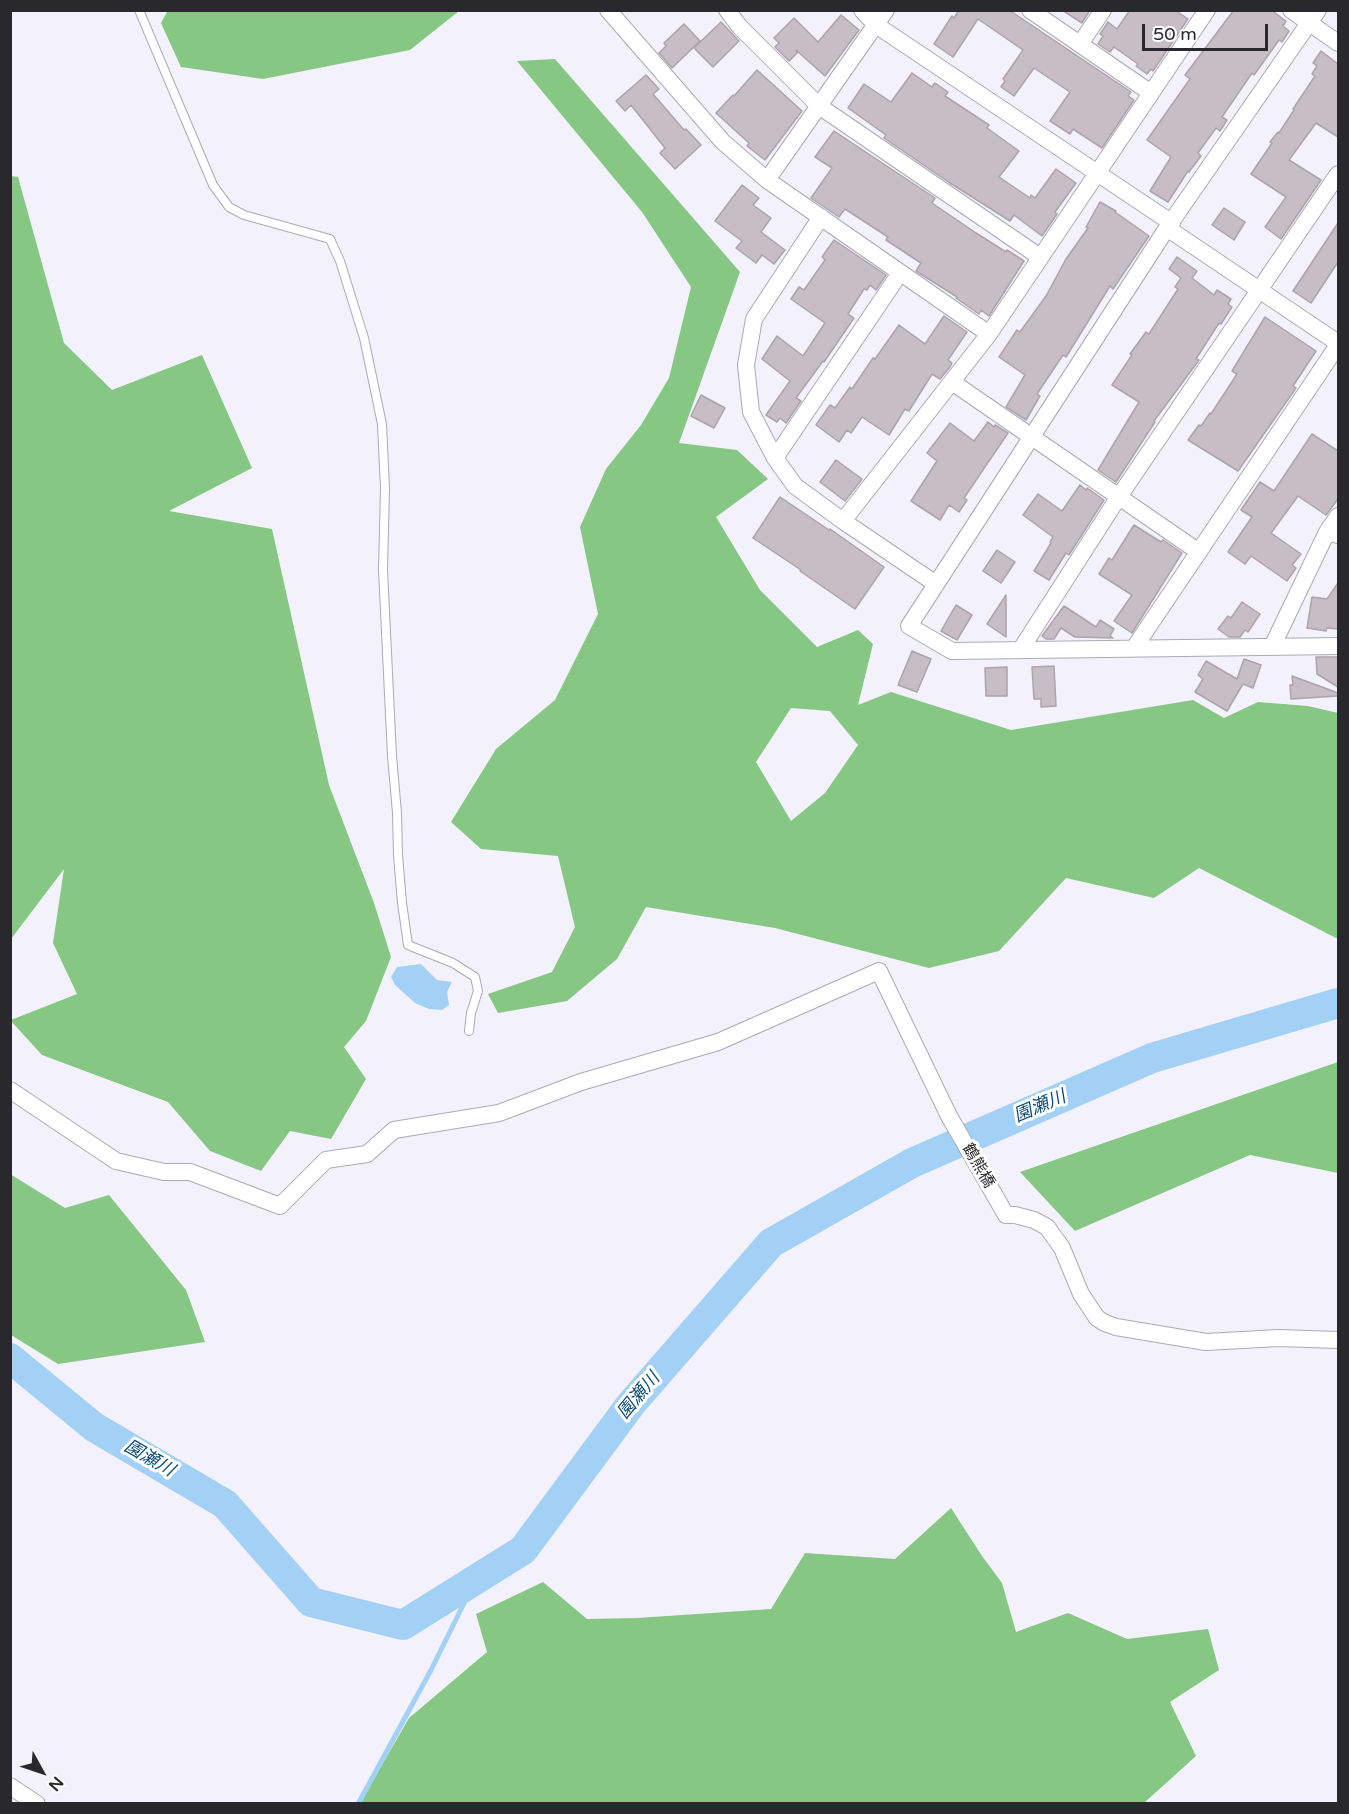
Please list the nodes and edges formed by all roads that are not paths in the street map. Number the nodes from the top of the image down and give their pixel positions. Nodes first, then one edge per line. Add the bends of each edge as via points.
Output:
1 (139, 10) edge
2 (608, 10) edge
3 (727, 10) edge
4 (862, 10) edge
5 (886, 10) edge
6 (1030, 10) edge
7 (1103, 10) edge
8 (1207, 10) edge
9 (1291, 10) edge
10 (1314, 17) edge
11 (876, 25) junction
12 (1338, 43) edge
13 (1080, 44) junction
14 (1151, 93) junction
15 (819, 106) junction
16 (1096, 172) junction
17 (1338, 174) edge
18 (767, 180) junction
19 (821, 217) junction
20 (1170, 225) junction
21 (1040, 257) junction
22 (900, 273) junction
23 (1259, 289) junction
24 (989, 334) junction
25 (1338, 344) edge
26 (952, 382) junction
27 (1031, 438) junction
28 (775, 458) junction
29 (1119, 498) junction
30 (1338, 516) edge
31 (843, 521) junction
32 (1333, 533) edge
33 (1199, 552) junction
34 (936, 584) junction
35 (1272, 646) junction
36 (1338, 646) edge
37 (1134, 648) junction
38 (1021, 649) junction
39 (469, 1031) dead end
40 (10, 1090) edge
41 (1338, 1340) edge
42 (10, 1786) edge
43 (37, 1803) edge

1 - 39 lane via 213,185 229,207 244,215 330,239 340,261 364,338 382,424 383,570 392,756 408,945 453,963 475,977 478,991
2 - 18 street via 723,142
3 - 15 street
4 - 11 street
5 - 11 street
6 - 13 street
7 - 13 street
8 - 14 street
9 - 10 street
10 - 12 street
10 - 20 street
11 - 15 street
11 - 16 street
13 - 14 street
14 - 16 street
15 - 18 street
15 - 21 street
16 - 20 street
16 - 21 street
17 - 23 street
18 - 19 street
19 - 22 street
19 - 28 street via 754,319 746,365 751,412
20 - 23 street
20 - 27 street
21 - 24 street
22 - 24 street
22 - 28 street
23 - 25 street
23 - 29 street
24 - 26 street
25 - 33 street
26 - 27 street
26 - 31 street
27 - 29 street
27 - 34 street
28 - 31 street via 795,486
29 - 33 street
29 - 38 street
30 - 32 street
31 - 34 street
32 - 35 street
33 - 37 street
34 - 38 street via 909,626 952,651
35 - 36 street
35 - 37 street
37 - 38 street
40 - 41 street, 鶴熊橋 via 116,1161 164,1172 190,1172 280,1206 326,1160 367,1154 394,1130 499,1113 580,1082 718,1042 879,971 949,1116 1006,1215 1034,1220 1047,1227 1062,1248 1097,1318 1105,1323 1206,1342
42 - 43 street

